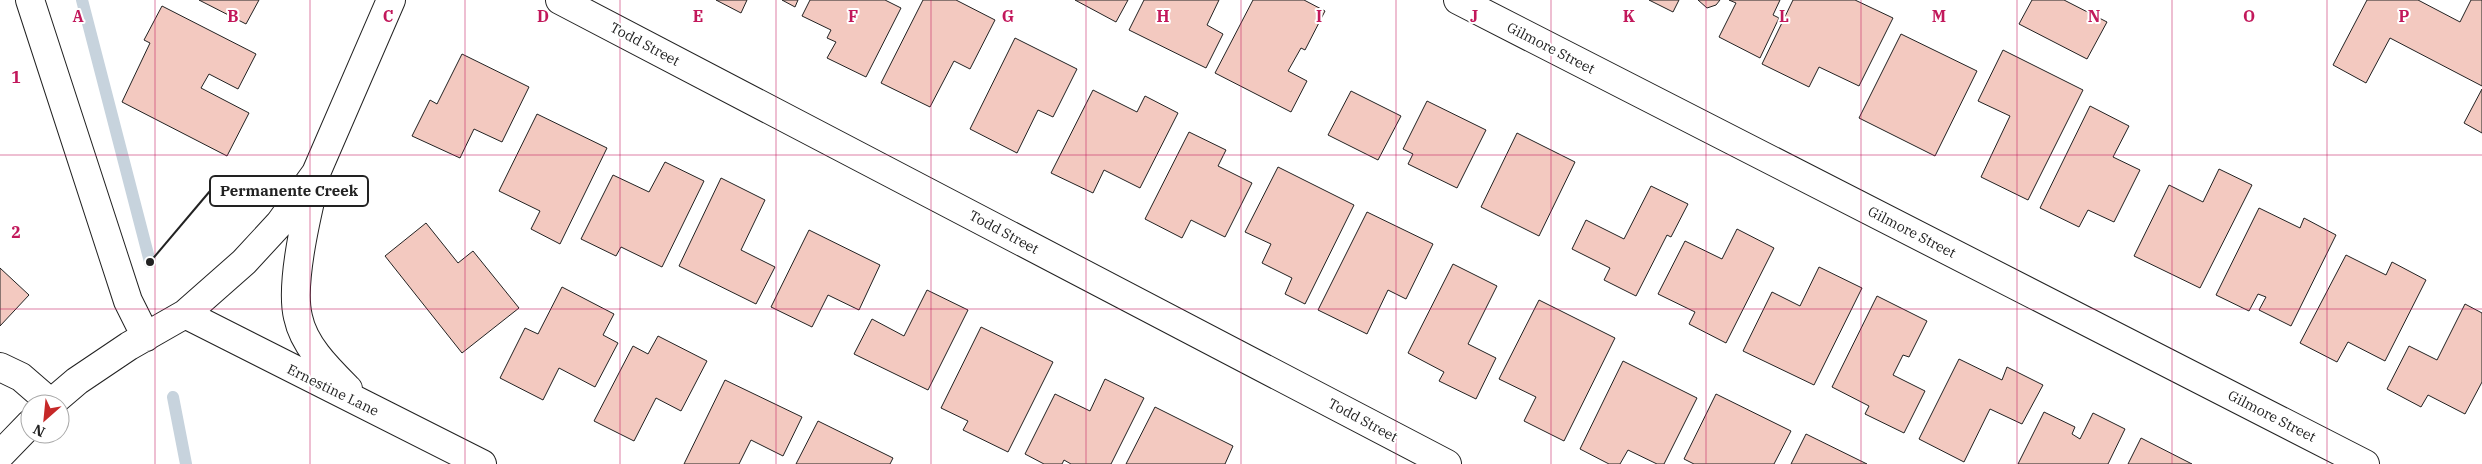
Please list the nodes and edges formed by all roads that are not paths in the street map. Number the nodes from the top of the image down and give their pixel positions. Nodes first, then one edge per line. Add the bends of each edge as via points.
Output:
1 (30, 0) edge
2 (391, 0) edge
3 (560, 0) edge
4 (1458, 0) edge
5 (316, 174) junction
6 (185, 314) junction
7 (146, 337) junction
8 (0, 366) edge
9 (40, 394) edge
10 (62, 394) edge
11 (367, 407) junction
12 (20, 434) edge
13 (0, 455) edge
14 (482, 464) edge
15 (1448, 464) edge
16 (2365, 464) edge

1 - 7 street via 128,301
2 - 5 street
3 - 15 street, Todd Street
4 - 16 street, Gilmore Street
5 - 6 street via 280,223 244,262
5 - 11 street via 297,281 298,319 324,366
6 - 7 street
6 - 11 street, Ernestine Lane
7 - 10 street
8 - 9 street
11 - 14 street, Ernestine Lane
12 - 13 street

